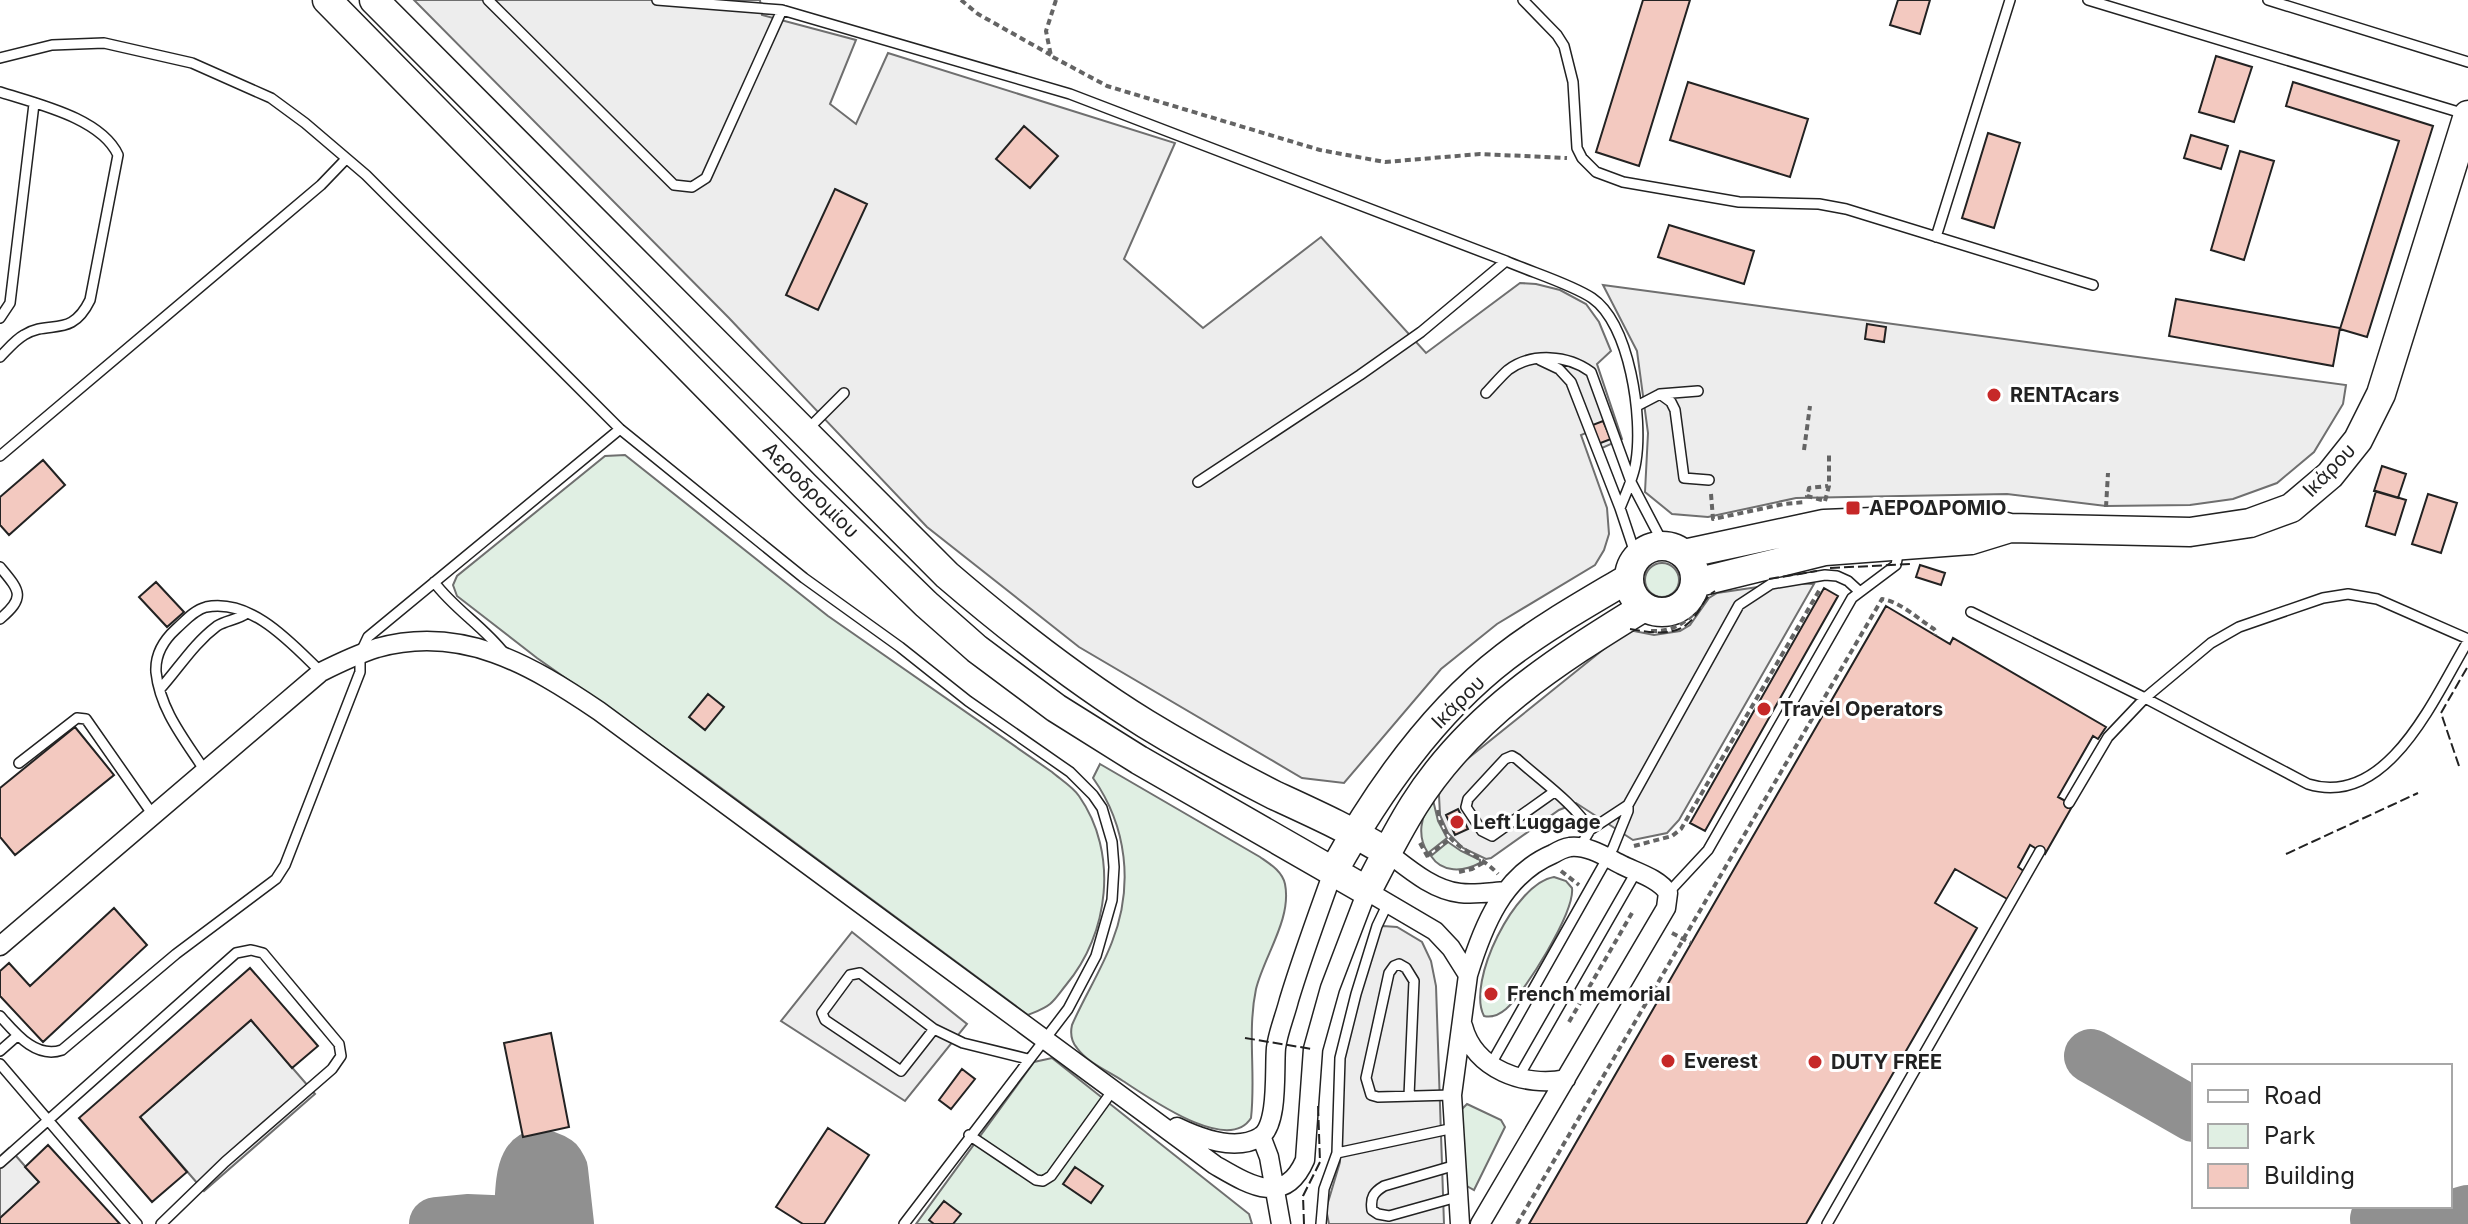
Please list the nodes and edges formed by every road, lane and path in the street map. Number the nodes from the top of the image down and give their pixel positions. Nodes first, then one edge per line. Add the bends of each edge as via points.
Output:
1 (327, 0) edge
2 (374, 0) edge
3 (488, 0) edge
4 (657, 0) edge
5 (961, 0) edge
6 (1056, 0) edge
7 (1523, 0) edge
8 (2010, 0) edge
9 (2088, 0) edge
10 (2268, 0) edge
11 (782, 10) junction
12 (1051, 56) junction
13 (0, 58) edge
14 (2468, 62) edge
15 (0, 92) edge
16 (34, 104) junction
17 (2468, 115) edge
18 (1582, 158) junction
19 (346, 159) junction
20 (1936, 237) junction
21 (1506, 261) junction
22 (2093, 285) dead end
23 (0, 318) edge
24 (0, 357) edge
25 (1537, 358) junction
26 (1698, 391) dead end
27 (844, 393) dead end
28 (1486, 393) dead end
29 (1660, 394) junction
30 (1637, 406) junction
31 (1810, 406) dead end
32 (620, 429) junction
33 (804, 433) junction
34 (1804, 450) dead end
35 (1829, 452) dead end
36 (0, 456) edge
37 (2108, 473) dead end
38 (1709, 480) joint
39 (1198, 482) dead end
40 (1631, 482) junction
41 (1829, 486) junction
42 (1825, 501) junction
43 (1620, 508) junction
44 (2010, 528) junction
45 (2105, 530) junction
46 (1900, 546) junction
47 (1674, 550) junction
48 (0, 567) edge
49 (1633, 568) junction
50 (1825, 575) junction
51 (434, 582) junction
52 (1699, 591) junction
53 (1860, 592) junction
54 (1971, 612) dead end
55 (247, 613) junction
56 (0, 619) edge
57 (1645, 619) junction
58 (1935, 635) dead end
59 (2468, 640) edge
60 (360, 654) junction
61 (506, 656) junction
62 (321, 672) junction
63 (160, 689) junction
64 (2145, 698) junction
65 (19, 763) dead end
66 (205, 771) junction
67 (1554, 792) junction
68 (1437, 802) dead end
69 (2069, 803) dead end
70 (1628, 805) junction
71 (1761, 807) junction
72 (1767, 811) dead end
73 (153, 815) junction
74 (1590, 830) junction
75 (1355, 832) junction
76 (1419, 834) dead end
77 (1450, 839) junction
78 (1634, 846) dead end
79 (1580, 847) junction
80 (2040, 851) dead end
81 (1388, 853) junction
82 (1427, 856) junction
83 (1608, 857) junction
84 (1433, 862) dead end
85 (1449, 871) dead end
86 (1333, 872) junction
87 (1636, 872) junction
88 (1506, 891) junction
89 (1668, 893) junction
90 (1378, 897) junction
91 (1632, 913) dead end
92 (1670, 932) dead end
93 (1685, 939) junction
94 (1691, 943) dead end
95 (0, 946) edge
96 (1468, 975) junction
97 (1296, 977) junction
98 (1330, 988) junction
99 (0, 1016) edge
100 (1569, 1022) dead end
101 (1462, 1023) junction
102 (934, 1029) junction
103 (17, 1036) junction
104 (1044, 1038) junction
105 (0, 1051) edge
106 (1028, 1059) junction
107 (0, 1064) edge
108 (1491, 1064) junction
109 (1518, 1078) junction
110 (1566, 1079) junction
111 (1113, 1090) junction
112 (1452, 1095) junction
113 (1409, 1096) junction
114 (1145, 1112) junction
115 (48, 1120) junction
116 (1454, 1128) junction
117 (969, 1135) junction
118 (1261, 1136) junction
119 (1337, 1153) junction
120 (0, 1163) edge
121 (1456, 1165) junction
122 (1275, 1189) junction
123 (1457, 1197) junction
124 (137, 1224) edge
125 (161, 1224) edge
126 (904, 1224) edge
127 (1281, 1224) edge
128 (1321, 1224) edge
129 (1460, 1224) edge
130 (1480, 1224) edge
131 (1517, 1224) edge
132 (1827, 1224) edge

1 - 86 main road, Αεροδρομίου via 805,486 977,649 1127,753
2 - 33 main road, Αεροδρομίου
3 - 11 lane via 674,185 692,187 706,178
4 - 11 lane
5 - 12 path
6 - 12 path via 1046,31
7 - 18 lane via 1564,46
8 - 20 lane
9 - 17 lane
10 - 14 lane
11 - 21 lane via 1070,94
12 - 18 path via 1107,86 1333,152 1385,162 1480,154
13 - 19 lane via 80,42 182,60 271,98
15 - 16 lane
16 - 23 lane via 10,303
16 - 24 lane via 102,133 118,155 84,313 54,329 24,335
17 - 45 main road, Ικάρου via 2381,394 2358,440 2330,475 2291,508 2250,523 2190,532
18 - 20 lane via 1596,172 1623,182 1739,202 1833,206
19 - 32 lane
19 - 36 lane
20 - 22 lane
21 - 30 lane via 1592,298 1605,311 1619,334
21 - 39 lane via 1408,341
25 - 28 lane via 1506,372
25 - 40 lane via 1560,358 1591,372
25 - 43 lane via 1571,382
26 - 29 lane
27 - 33 lane
29 - 30 lane
29 - 38 lane via 1675,410 1684,478
30 - 40 lane via 1637,460
31 - 34 path
32 - 51 lane
32 - 104 lane via 804,578 1070,772 1093,795 1112,842 1112,900 1096,956 1068,1009
33 - 75 main road, Αεροδρομίου via 947,575 1074,678 1147,725
35 - 41 path
37 - 45 path
38 - 42 path via 1713,519
40 - 43 lane
40 - 47 lane
41 - 42 path
41 - 42 path via 1809,488 1807,496
43 - 49 lane
44 - 45 main road, Ικάρου
44 - 46 main road, Ικάρου via 1971,540
44 - 47 main road, Ικάρου via 1972,518 1824,524
46 - 52 main road, Ικάρου via 1825,551
46 - 53 lane via 1896,565
47 - 49 main road via 1654,548
47 - 52 main road via 1691,563
48 - 56 lane via 19,597
49 - 57 main road via 1636,599
49 - 75 main road, Ικάρου via 1503,658 1458,699 1421,739
50 - 53 lane via 1848,581
50 - 70 lane via 1771,584 1739,605
50 - 78 path via 1681,829
51 - 60 lane via 372,632
51 - 61 lane
52 - 57 main road via 1676,609
52 - 57 path via 1685,623 1661,631
53 - 89 lane via 1708,850
54 - 64 lane
55 - 62 lane via 279,632
55 - 63 lane via 219,624
55 - 63 lane via 207,607 173,631 161,646 156,671
57 - 81 main road, Ικάρου via 1576,648 1482,722 1414,804
58 - 71 path via 1909,612 1882,599
59 - 64 lane via 2377,599 2348,594 2323,598 2239,627 2211,643
59 - 64 lane via 2411,736 2379,770 2342,789 2308,784
60 - 61 street via 435,642
60 - 62 street
60 - 103 lane via 360,672 276,879 62,1050 40,1051
61 - 104 street via 599,711
62 - 66 street
63 - 66 lane via 169,716
64 - 69 lane via 2108,737
65 - 73 lane via 77,718 86,719
66 - 73 street
67 - 67 lane via 1492,836 1482,831 1466,807 1512,756
67 - 74 lane
68 - 77 path
70 - 74 lane
70 - 83 lane
71 - 72 path
71 - 93 path
73 - 95 street
74 - 79 lane
75 - 81 main road, Αεροδρομίου
75 - 86 main road, Ικάρου
76 - 82 path
77 - 82 path
77 - 85 path via 1486,861 1466,871
79 - 83 street
79 - 88 street via 1535,861
80 - 132 lane
81 - 88 street via 1445,889
81 - 90 main road, Ικάρου
82 - 84 path
83 - 87 street
83 - 108 lane
86 - 90 main road, Αεροδρομίου
86 - 97 street
87 - 89 street
87 - 109 lane
88 - 96 street via 1478,941
89 - 110 street via 1666,908
90 - 96 street via 1435,931
90 - 98 street
90 - 119 lane via 1377,926 1340,1058
91 - 100 path
92 - 93 path
93 - 94 path
93 - 131 path
96 - 101 street
97 - 98 street
97 - 118 street via 1277,1043 1272,1115
98 - 122 street via 1313,1049 1305,1160 1299,1173
99 - 103 lane
101 - 108 street via 1476,1054
101 - 112 street
102 - 102 lane via 860,973 850,975 822,1013 901,1071
102 - 106 lane via 963,1043
103 - 105 lane
104 - 106 lane
104 - 111 street
106 - 117 lane
107 - 115 lane
108 - 109 street
109 - 110 street via 1541,1083
110 - 130 street
111 - 114 street
111 - 117 lane via 1043,1181
112 - 113 lane
112 - 116 street
113 - 113 lane via 1371,1095 1366,1078 1389,973 1399,964 1414,981
114 - 118 street via 1226,1143
114 - 122 street via 1215,1165 1255,1186
115 - 120 lane
115 - 124 lane
115 - 125 lane via 236,953 263,953 339,1044 341,1056
116 - 119 lane
116 - 121 street
117 - 126 lane
118 - 122 street
119 - 128 lane via 1324,1189
121 - 123 street
121 - 123 lane via 1384,1186 1370,1201 1372,1210 1389,1216
122 - 127 street
123 - 129 street

